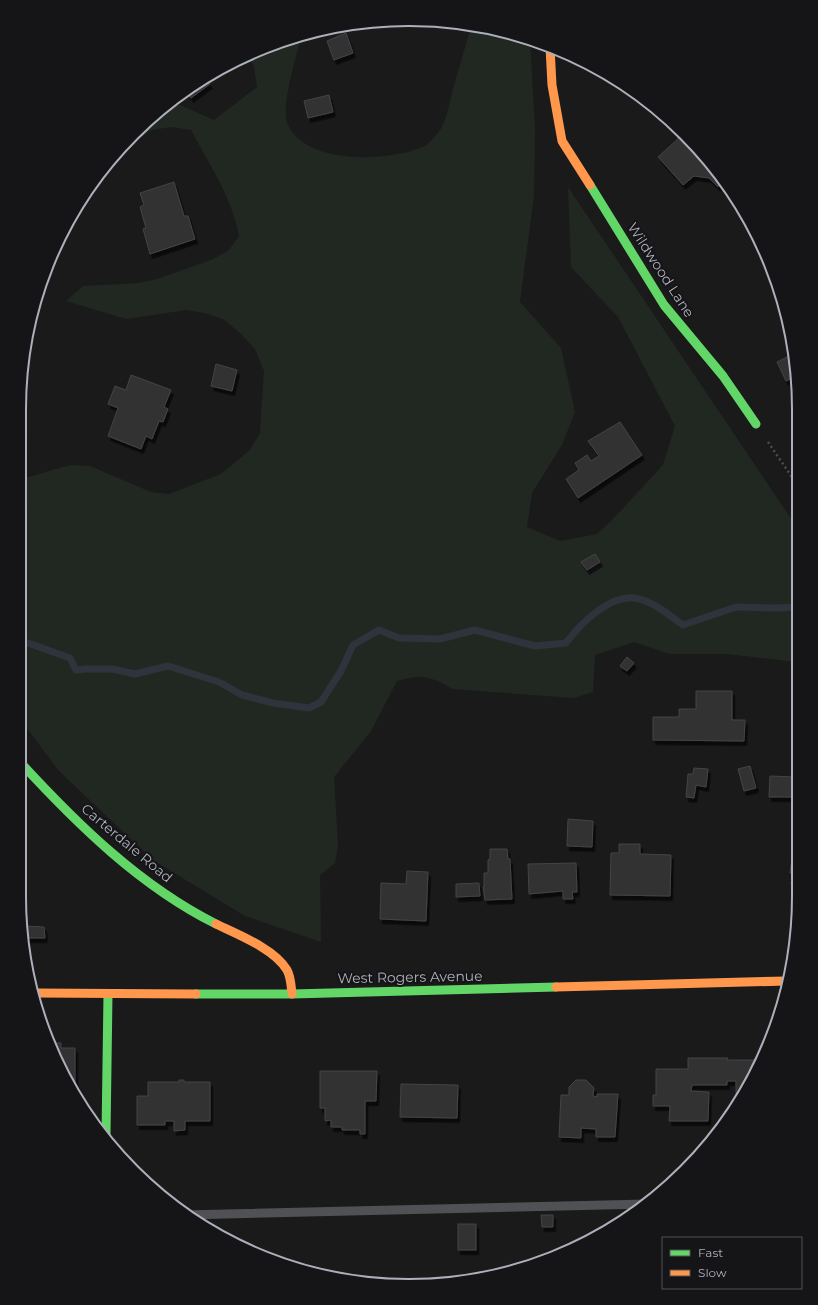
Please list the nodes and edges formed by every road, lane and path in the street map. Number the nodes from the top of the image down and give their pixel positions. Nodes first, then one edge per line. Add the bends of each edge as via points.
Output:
1 (550, 53) edge
2 (756, 424) joint
3 (792, 477) edge
4 (26, 769) edge
5 (782, 981) edge
6 (39, 993) edge
7 (108, 994) junction
8 (292, 994) junction
9 (106, 1130) edge
10 (636, 1204) edge
11 (197, 1215) edge

1 - 2 street, Wildwood Lane via 552,85 562,141 664,305 723,376
2 - 3 path
4 - 8 street, Carterdale Road via 79,822 136,873 181,905 279,960 291,976
5 - 8 street, West Rogers Avenue
6 - 7 street, West Rogers Avenue
7 - 8 street, West Rogers Avenue
7 - 9 street
10 - 11 lane

